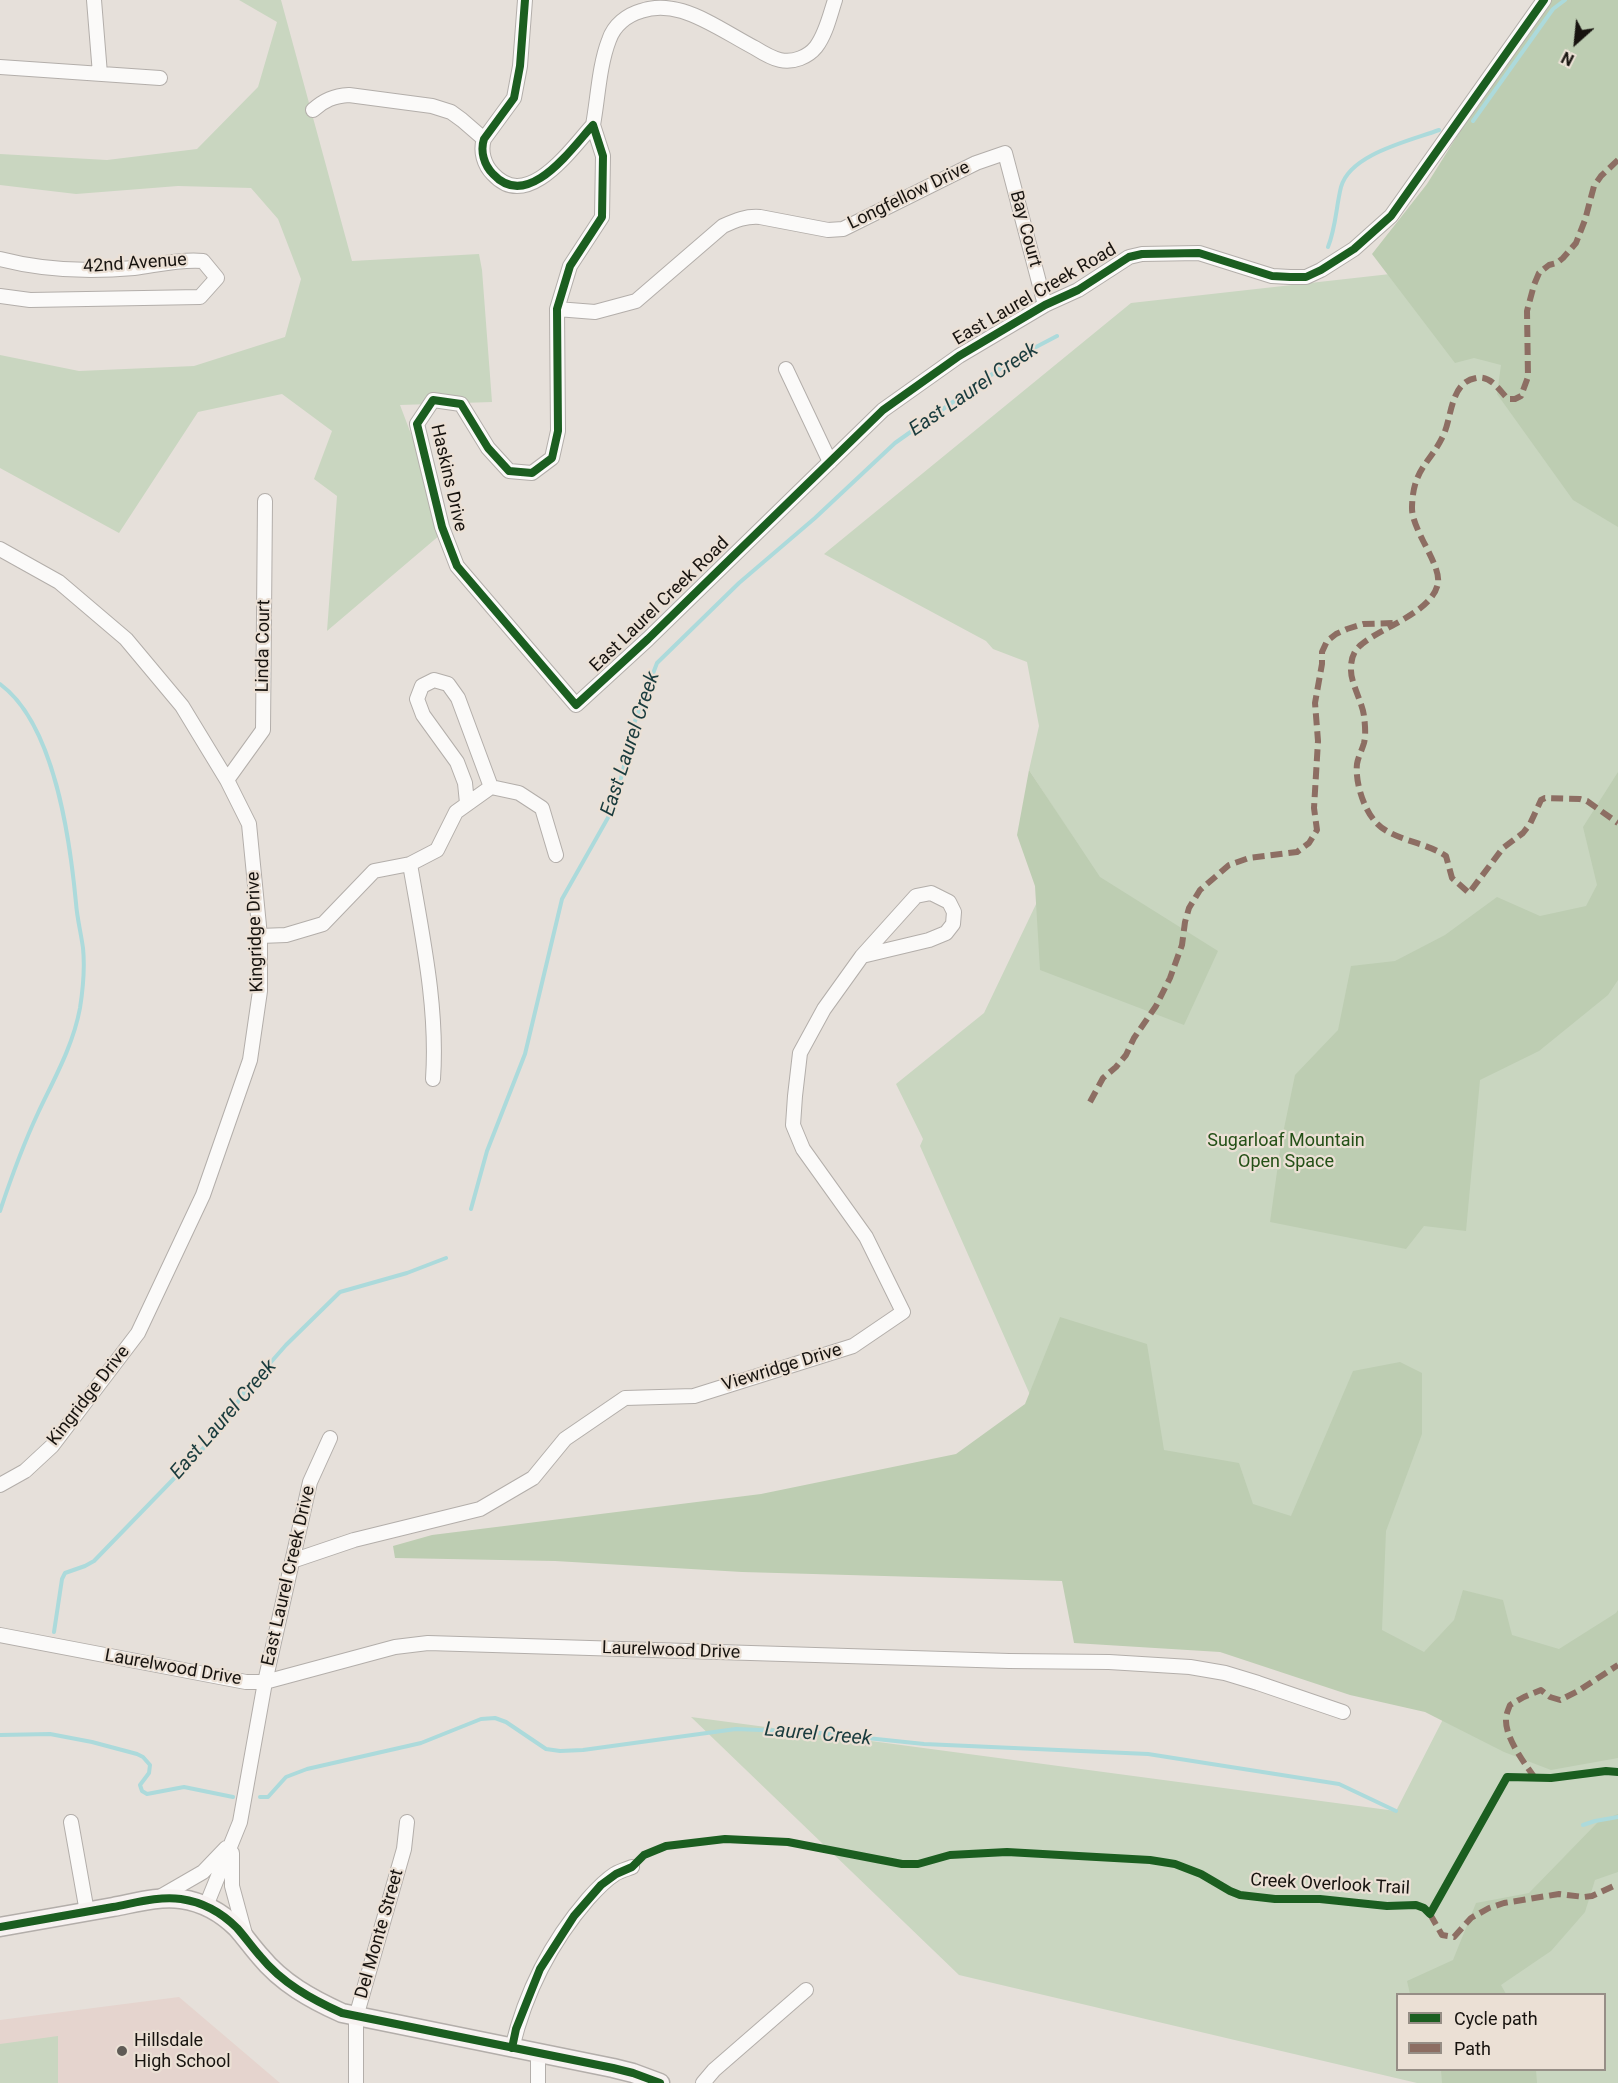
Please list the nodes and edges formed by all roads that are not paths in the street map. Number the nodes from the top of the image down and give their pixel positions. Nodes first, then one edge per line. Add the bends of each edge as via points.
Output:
1 (94, 0) edge
2 (525, 0) edge
3 (835, 0) edge
4 (1544, 0) edge
5 (0, 67) edge
6 (100, 74) junction
7 (160, 78) dead end
8 (313, 110) dead end
9 (593, 125) junction
10 (484, 139) junction
11 (1005, 153) joint
12 (0, 259) edge
13 (0, 296) edge
14 (1045, 305) junction
15 (557, 309) junction
16 (786, 369) dead end
17 (830, 462) junction
18 (265, 501) dead end
19 (0, 549) edge
20 (576, 705) joint
21 (227, 780) junction
22 (491, 787) junction
23 (467, 803) junction
24 (556, 855) dead end
25 (410, 864) junction
26 (260, 936) junction
27 (862, 956) junction
28 (433, 1079) dead end
29 (330, 1438) dead end
30 (0, 1485) edge
31 (292, 1561) junction
32 (0, 1635) edge
33 (265, 1682) junction
34 (1344, 1712) dead end
35 (71, 1822) dead end
36 (407, 1822) dead end
37 (235, 1836) junction
38 (632, 1867) dead end
39 (153, 1900) junction
40 (206, 1906) junction
41 (87, 1912) junction
42 (0, 1927) edge
43 (247, 1940) junction
44 (806, 1990) dead end
45 (356, 2017) junction
46 (512, 2048) junction
47 (538, 2054) junction
48 (356, 2083) edge
49 (538, 2083) edge
50 (660, 2083) edge
51 (703, 2083) edge

1 - 6 street
2 - 10 street via 514,98
3 - 9 street via 815,48 788,61 682,11 658,7 635,13 622,21 609,40
4 - 14 street, East Laurel Creek Road via 1391,216 1354,249 1321,270 1306,277 1272,276 1199,254 1142,254 1129,257 1078,290
5 - 6 street
6 - 7 street
8 - 10 street via 338,96 349,95 432,106 451,112
9 - 10 street via 547,174 523,186 503,182 493,174 485,161
9 - 15 street, Haskins Drive via 603,156 602,217 570,266
11 - 14 street, Bay Court
11 - 15 street, Longfellow Drive via 976,163 843,229 828,230 760,216 739,219 723,226 636,301 595,312
12 - 13 street, 42nd Avenue via 84,269 203,261 217,278 200,297 30,300
14 - 17 street, East Laurel Creek Road via 958,356 883,410
15 - 20 street, Haskins Drive via 558,431 552,458 532,473 510,471 488,448 461,404 433,400 417,424 442,527 457,566
16 - 17 street
17 - 20 street, East Laurel Creek Road
18 - 21 street, Linda Court via 263,730
19 - 21 street, Kingridge Drive via 59,582 126,639 182,706
21 - 26 street, Kingridge Drive via 249,824
22 - 23 street
22 - 23 street via 458,698 448,684 434,680 423,686 417,699 423,715 457,762
22 - 24 street via 519,794 542,808
23 - 25 street via 456,813 437,850
25 - 26 street via 374,871 324,924 286,935
25 - 28 street via 427,966 435,1048
26 - 30 street, Kingridge Drive via 260,991 250,1060 202,1195 138,1333 52,1446 25,1471
27 - 27 street, Viewridge Drive via 916,896 931,893 949,902 954,912 953,924 946,933
27 - 31 street, Viewridge Drive via 824,1009 800,1053 793,1125 803,1149 866,1237 903,1312 853,1346 694,1395 625,1398 565,1439 533,1478 480,1509 354,1540
29 - 31 street, East Laurel Creek Drive via 310,1482
31 - 33 street, East Laurel Creek Drive
32 - 33 street, Laurelwood Drive via 246,1683
33 - 34 street, Laurelwood Drive via 395,1647 428,1644 1109,1662 1225,1673
33 - 37 street, East Laurel Creek Drive
35 - 41 street
36 - 45 street, Del Monte Street via 404,1850
37 - 39 street via 202,1872
37 - 40 street
37 - 43 street via 232,1886
38 - 46 street via 601,1885 556,1941 540,1970
39 - 40 main road via 180,1899
39 - 41 main road
40 - 43 main road via 227,1919
41 - 42 main road
43 - 45 main road via 290,1985 324,2005
44 - 51 street
45 - 46 main road
45 - 48 street, Del Monte Street
46 - 47 main road
47 - 49 street
47 - 50 main road via 633,2073

